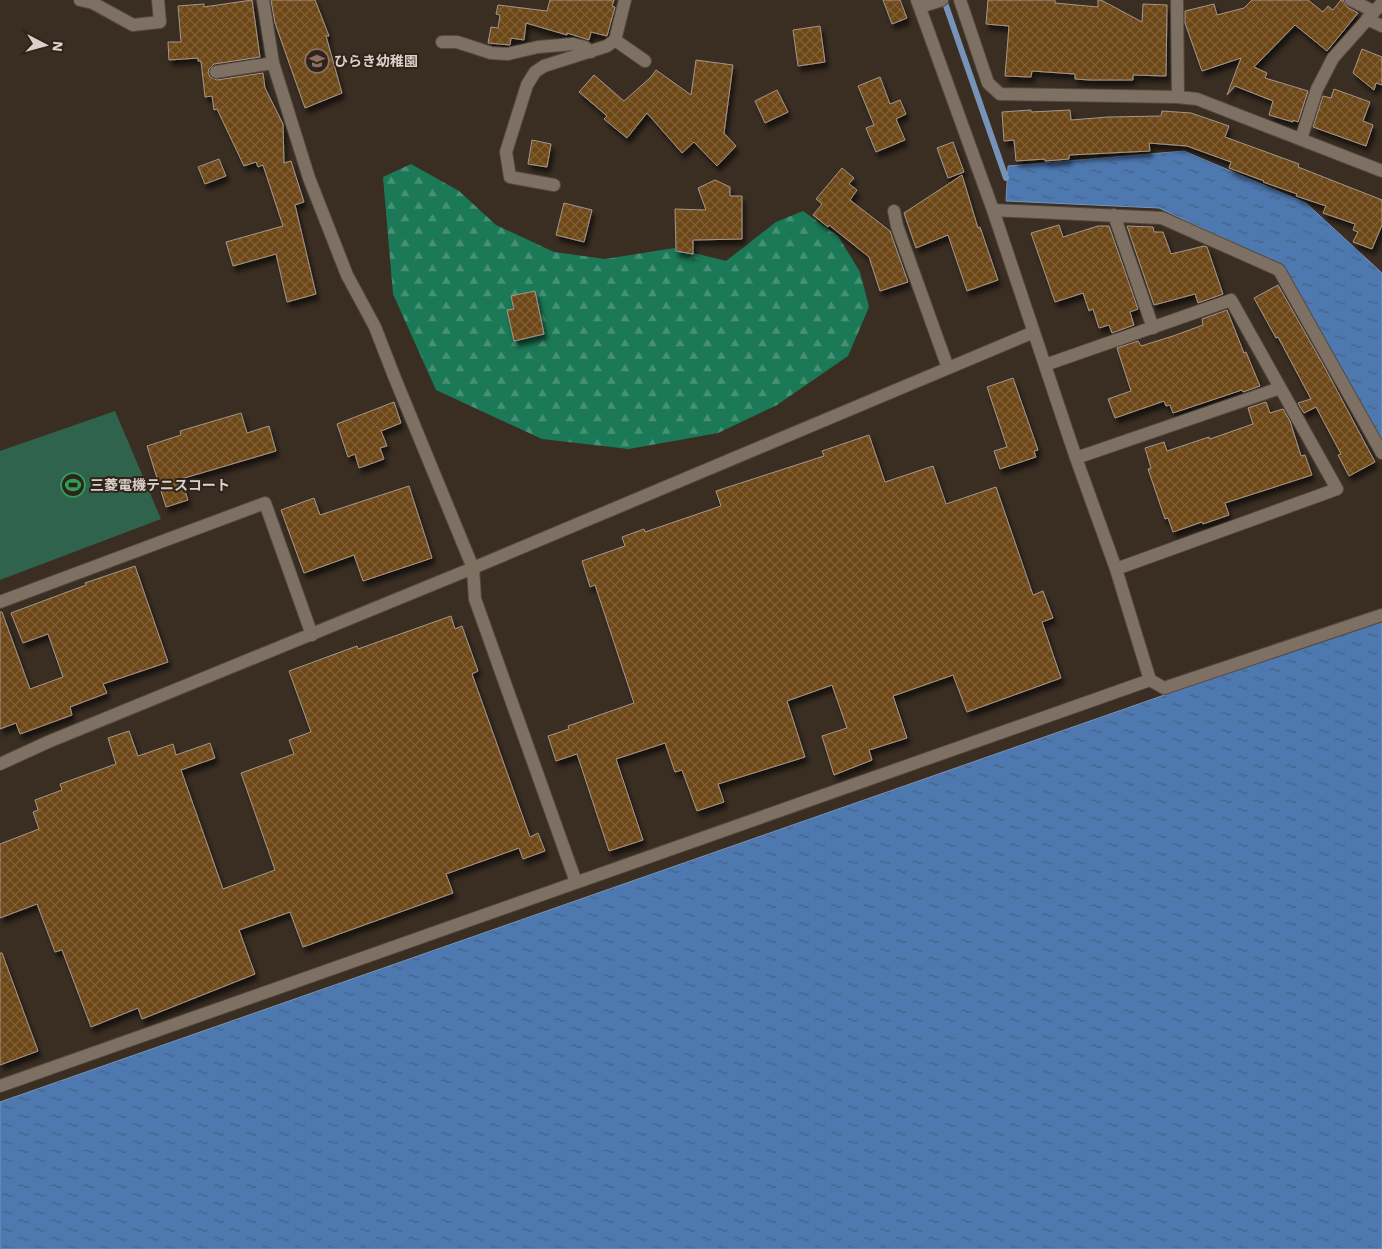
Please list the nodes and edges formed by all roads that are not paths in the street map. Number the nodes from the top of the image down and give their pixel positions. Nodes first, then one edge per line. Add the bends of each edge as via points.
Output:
1 (80, 0) edge
2 (158, 0) edge
3 (263, 0) edge
4 (626, 0) edge
5 (960, 0) edge
6 (1351, 0) edge
7 (1180, 1) edge
8 (928, 3) edge
9 (1374, 11) edge
10 (1382, 26) edge
11 (615, 40) junction
12 (442, 42) dead end
13 (591, 52) junction
14 (645, 61) dead end
15 (273, 63) junction
16 (216, 72) dead end
17 (1178, 97) junction
18 (1301, 139) junction
19 (1382, 171) edge
20 (554, 185) dead end
21 (993, 210) junction
22 (894, 212) dead end
23 (1114, 216) junction
24 (1153, 328) junction
25 (1034, 332) junction
26 (1045, 365) junction
27 (948, 368) junction
28 (1280, 388) junction
29 (1382, 453) edge
30 (1076, 458) junction
31 (474, 568) junction
32 (1116, 569) junction
33 (0, 602) edge
34 (1382, 615) edge
35 (312, 635) junction
36 (1150, 680) junction
37 (0, 764) edge
38 (576, 882) junction
39 (0, 1086) edge

1 - 2 street via 93,3 133,25 160,22
3 - 15 street
4 - 11 street
5 - 17 street via 988,82 1000,94
6 - 9 street
7 - 17 street
8 - 21 street
9 - 10 street
9 - 18 street via 1333,58 1317,89
11 - 13 street
11 - 14 street
12 - 13 street via 457,42 491,53 508,54 573,44 585,46
13 - 20 street via 544,66 535,72 527,85 506,152 510,177
15 - 16 street
15 - 31 street via 309,178 347,275 375,327
17 - 18 street via 1197,99
18 - 19 street
21 - 23 street
21 - 25 street
22 - 27 street
23 - 24 street
23 - 29 street via 1162,218 1279,270
24 - 26 street
24 - 28 street via 1232,300
25 - 26 street
25 - 27 street
26 - 30 street
27 - 31 street
28 - 30 street
28 - 32 street via 1337,489
30 - 32 street
31 - 35 street
31 - 38 street via 475,599
32 - 36 street
33 - 35 street via 265,504
34 - 36 street via 1164,688
35 - 37 street
36 - 38 street
38 - 39 street

